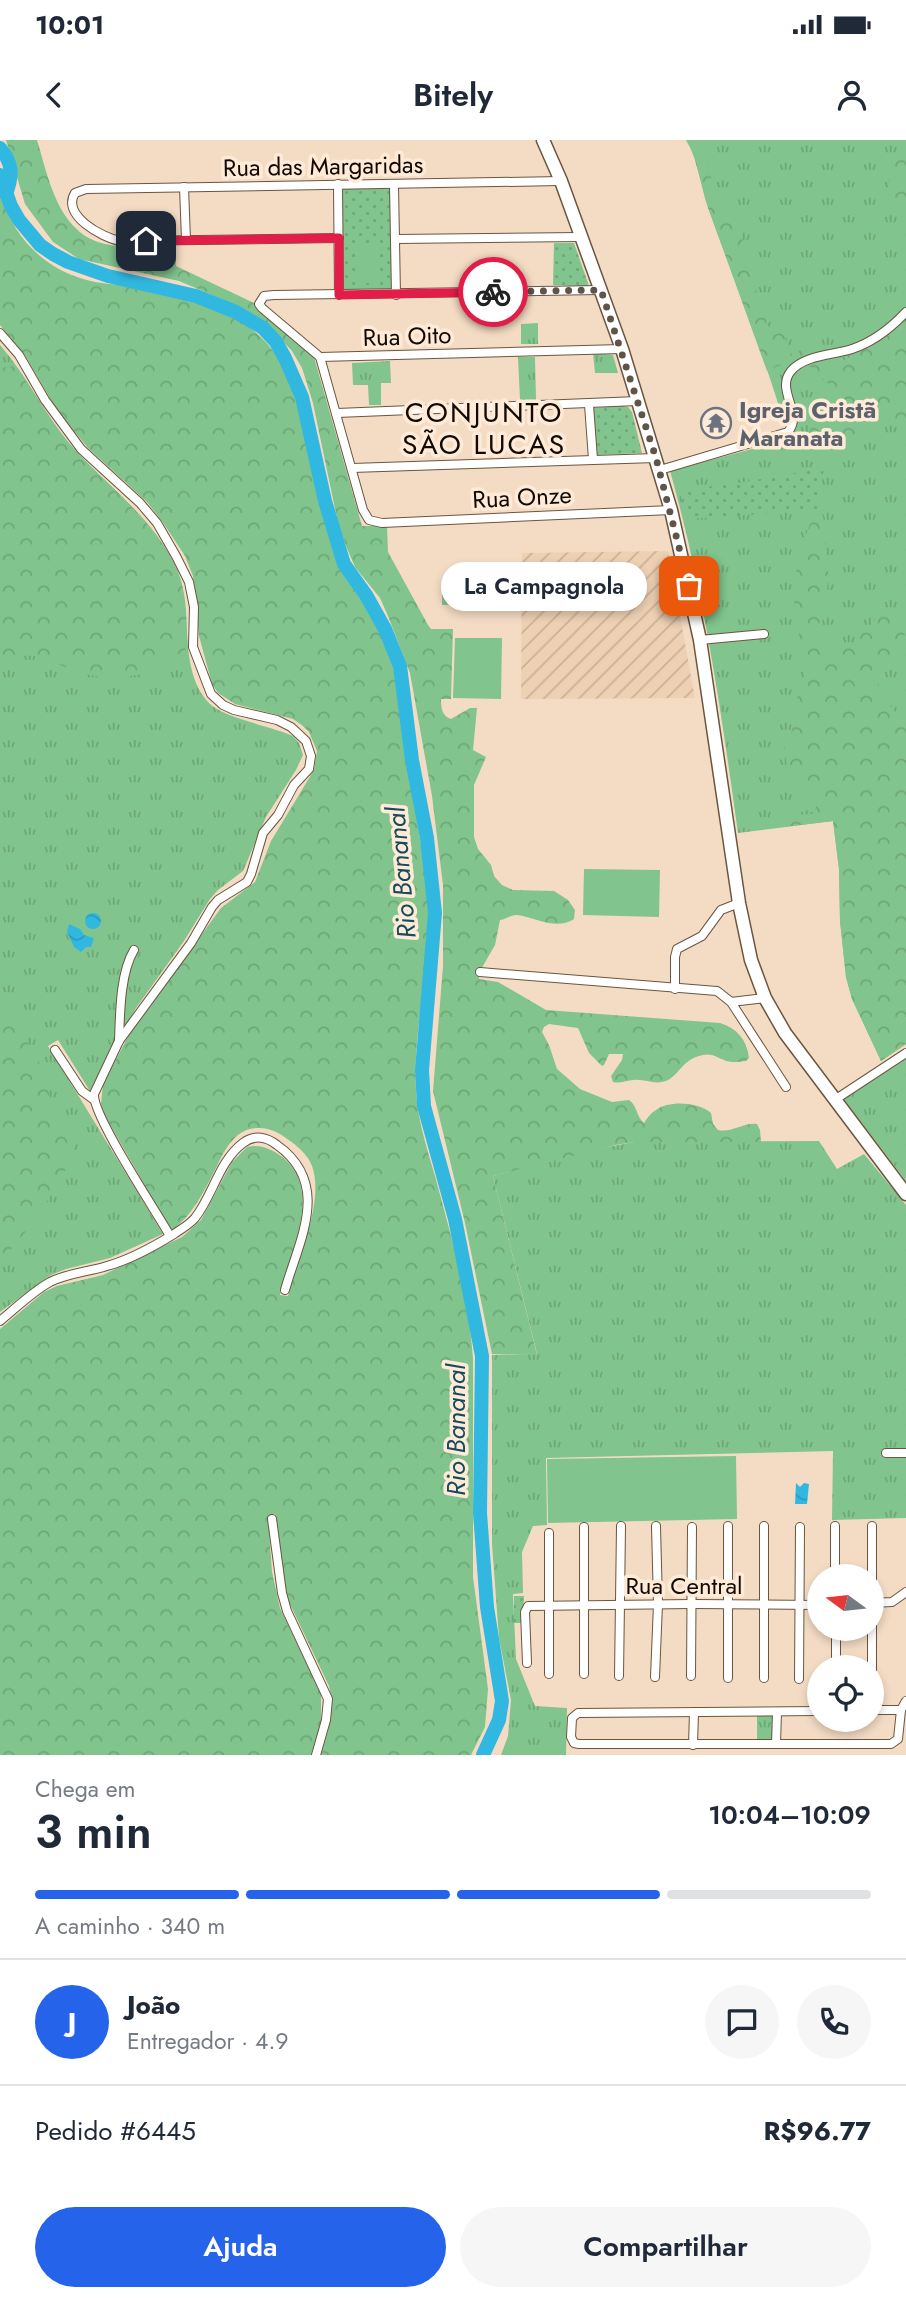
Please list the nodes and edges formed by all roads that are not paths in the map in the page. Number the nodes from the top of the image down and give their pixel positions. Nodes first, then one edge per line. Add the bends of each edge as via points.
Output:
1 (543, 140) edge
2 (561, 181) junction
3 (338, 184) junction
4 (394, 185) junction
5 (184, 187) junction
6 (581, 237) junction
7 (339, 238) junction
8 (396, 239) junction
9 (186, 240) junction
10 (601, 290) junction
11 (339, 295) junction
12 (396, 295) junction
13 (906, 312) edge
14 (0, 333) edge
15 (622, 349) junction
16 (320, 357) junction
17 (638, 401) junction
18 (589, 405) junction
19 (337, 413) junction
20 (593, 459) junction
21 (658, 464) junction
22 (352, 468) junction
23 (671, 510) junction
24 (764, 634) dead end
25 (700, 640) junction
26 (739, 903) junction
27 (134, 950) dead end
28 (480, 972) dead end
29 (676, 989) junction
30 (765, 999) junction
31 (731, 1002) junction
32 (120, 1041) junction
33 (55, 1050) dead end
34 (906, 1053) edge
35 (786, 1087) dead end
36 (93, 1099) junction
37 (836, 1099) junction
38 (906, 1194) edge
39 (170, 1236) junction
40 (285, 1290) dead end
41 (0, 1321) edge
42 (886, 1453) dead end
43 (906, 1453) edge
44 (272, 1519) dead end
45 (621, 1526) dead end
46 (656, 1526) dead end
47 (728, 1526) dead end
48 (764, 1526) dead end
49 (835, 1526) dead end
50 (872, 1526) dead end
51 (584, 1527) dead end
52 (692, 1527) dead end
53 (800, 1527) dead end
54 (548, 1533) dead end
55 (835, 1564) edge
56 (872, 1564) edge
57 (906, 1592) edge
58 (884, 1602) edge
59 (620, 1604) junction
60 (658, 1604) junction
61 (692, 1604) junction
62 (729, 1604) junction
63 (765, 1604) junction
64 (584, 1605) junction
65 (801, 1605) junction
66 (807, 1605) edge
67 (546, 1606) junction
68 (527, 1664) dead end
69 (549, 1674) dead end
70 (584, 1674) dead end
71 (619, 1676) dead end
72 (655, 1676) dead end
73 (691, 1676) dead end
74 (728, 1678) dead end
75 (764, 1678) dead end
76 (799, 1679) dead end
77 (906, 1701) edge
78 (884, 1710) edge
79 (901, 1710) junction
80 (807, 1711) edge
81 (694, 1712) junction
82 (777, 1712) junction
83 (776, 1744) junction
84 (694, 1745) junction
85 (316, 1755) edge

1 - 2 main road
2 - 4 street, Rua das Margaridas
2 - 6 main road
3 - 4 street, Rua das Margaridas
3 - 5 street, Rua das Margaridas
3 - 7 street
4 - 8 street
5 - 9 street
5 - 9 street, Rua das Margaridas via 86,189 78,191 71,203 88,224 120,241
6 - 8 street
6 - 10 main road
7 - 9 street
7 - 11 street
8 - 12 street
10 - 12 street
10 - 15 main road
11 - 12 street
11 - 16 street via 265,296 260,300 260,306
13 - 21 street via 863,344 794,367 786,380 794,418 788,432
14 - 32 street via 81,449 140,503 170,545 189,582 193,647 211,694 233,710 291,727 306,741 311,756 309,769 263,833 247,882 212,907
15 - 16 street, Rua Oito
15 - 17 main road
16 - 19 street
17 - 18 street
17 - 21 main road
18 - 19 street
18 - 20 street
19 - 22 street
20 - 21 street
20 - 22 street
21 - 23 main road
22 - 23 street, Rua Onze via 363,510 375,522
23 - 25 main road
24 - 25 street
25 - 26 main road
26 - 29 street via 722,910 698,939 677,949
26 - 30 main road
27 - 32 street via 121,1006
28 - 29 street
29 - 31 street via 709,989
30 - 31 street
30 - 37 main road
31 - 35 street
32 - 36 street
33 - 36 street via 82,1091
34 - 37 street
36 - 39 street
37 - 38 main road
39 - 40 street via 194,1219 240,1146 252,1138 271,1140 297,1162 307,1192 303,1237
39 - 41 street via 108,1266 49,1282
42 - 43 street
44 - 85 street via 285,1602 327,1699
45 - 59 street
46 - 60 street
47 - 62 street
48 - 63 street
49 - 55 street
50 - 56 street
51 - 64 street
52 - 61 street
53 - 65 street
54 - 67 street
57 - 58 street
59 - 60 street, Rua Central
59 - 64 street, Rua Central
59 - 71 street
60 - 61 street, Rua Central
60 - 72 street
61 - 62 street, Rua Central
61 - 73 street
62 - 63 street, Rua Central
62 - 74 street
63 - 65 street, Rua Central
63 - 75 street
64 - 67 street, Rua Central
64 - 70 street
65 - 66 street, Rua Central
65 - 76 street
67 - 68 street via 527,1607
67 - 69 street
77 - 79 street
78 - 79 street
79 - 83 street via 900,1734 894,1744
80 - 82 street
81 - 82 street
81 - 84 street
81 - 84 street via 578,1713 571,1721 571,1740 576,1744
82 - 83 street
83 - 84 street

